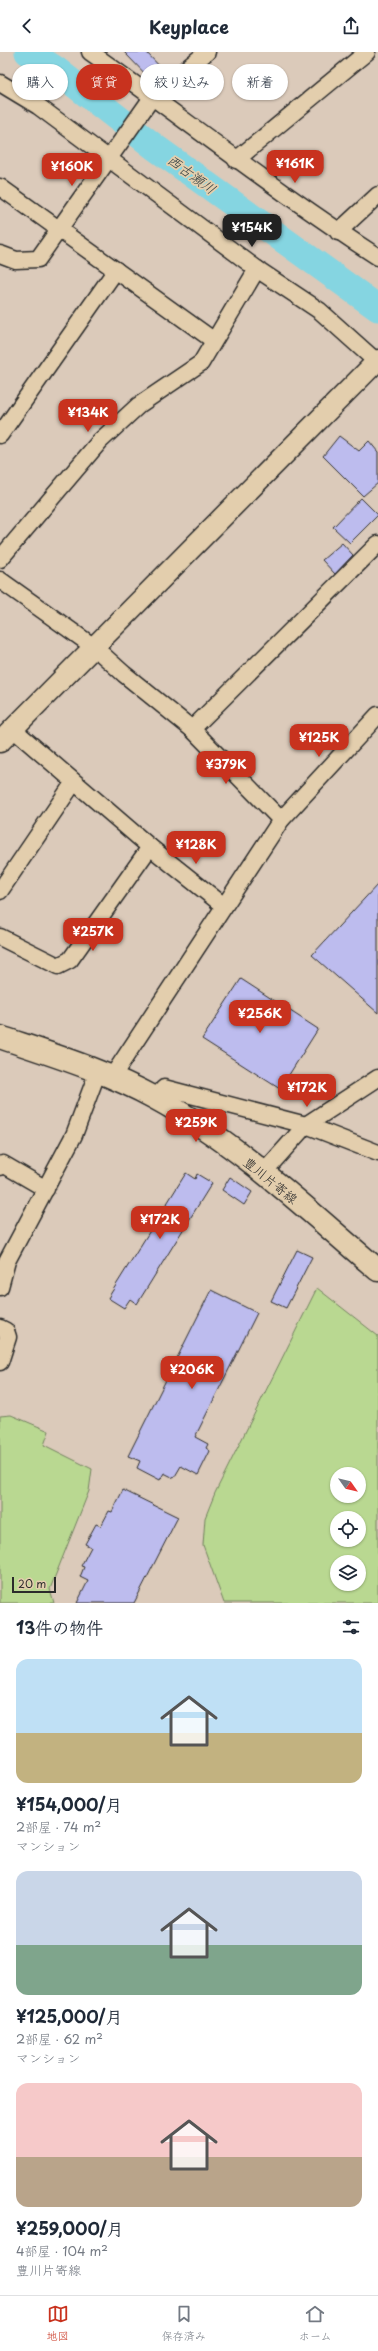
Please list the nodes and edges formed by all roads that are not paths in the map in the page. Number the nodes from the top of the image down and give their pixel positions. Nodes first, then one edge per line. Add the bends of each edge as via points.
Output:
1 (90, 52) edge
2 (207, 52) edge
3 (367, 52) edge
4 (192, 64) edge
5 (0, 83) edge
6 (140, 87) edge
7 (150, 100) edge
8 (158, 100) edge
9 (111, 153) junction
10 (236, 160) junction
11 (0, 187) edge
12 (378, 195) edge
13 (60, 230) junction
14 (338, 232) junction
15 (0, 254) edge
16 (378, 258) edge
17 (257, 269) junction
18 (116, 270) junction
19 (213, 340) junction
20 (377, 361) edge
21 (0, 435) edge
22 (378, 544) edge
23 (0, 559) edge
24 (0, 580) edge
25 (94, 647) junction
26 (378, 715) edge
27 (192, 730) junction
28 (7, 736) edge
29 (74, 782) junction
30 (281, 820) junction
31 (150, 847) junction
32 (0, 891) edge
33 (224, 906) junction
34 (0, 937) edge
35 (0, 1037) edge
36 (105, 1074) junction
37 (378, 1078) edge
38 (155, 1098) junction
39 (306, 1125) junction
40 (378, 1153) edge
41 (0, 1167) edge
42 (264, 1172) junction
43 (46, 1189) junction
44 (378, 1270) edge
45 (0, 1287) edge
46 (0, 1328) edge
47 (0, 1362) edge

1 - 6 street
2 - 4 street
3 - 10 street
5 - 9 street
7 - 9 street
8 - 10 street
9 - 13 street
9 - 17 street
10 - 14 street
11 - 13 street
12 - 14 street
13 - 15 street via 38,259 16,260
13 - 18 street
14 - 16 street
17 - 19 street
17 - 20 street via 320,311
18 - 19 street
18 - 21 street
19 - 23 street via 201,363 139,405 100,441
20 - 25 street
22 - 27 street
24 - 25 street
25 - 27 street
25 - 28 street
26 - 30 street
27 - 30 street
28 - 29 street
29 - 31 street
29 - 32 street
30 - 33 street
31 - 33 street
31 - 34 street via 70,960 58,966
33 - 36 street
35 - 36 main road, 豊川片寄線
36 - 38 main road, 豊川片寄線
36 - 43 street
37 - 39 street
38 - 39 street via 164,1088
38 - 42 main road, 豊川片寄線 via 197,1123
39 - 40 street
39 - 42 street
41 - 43 street via 4,1164
42 - 44 main road, 豊川片寄線
43 - 45 street via 7,1261
46 - 47 street via 6,1331 8,1336

